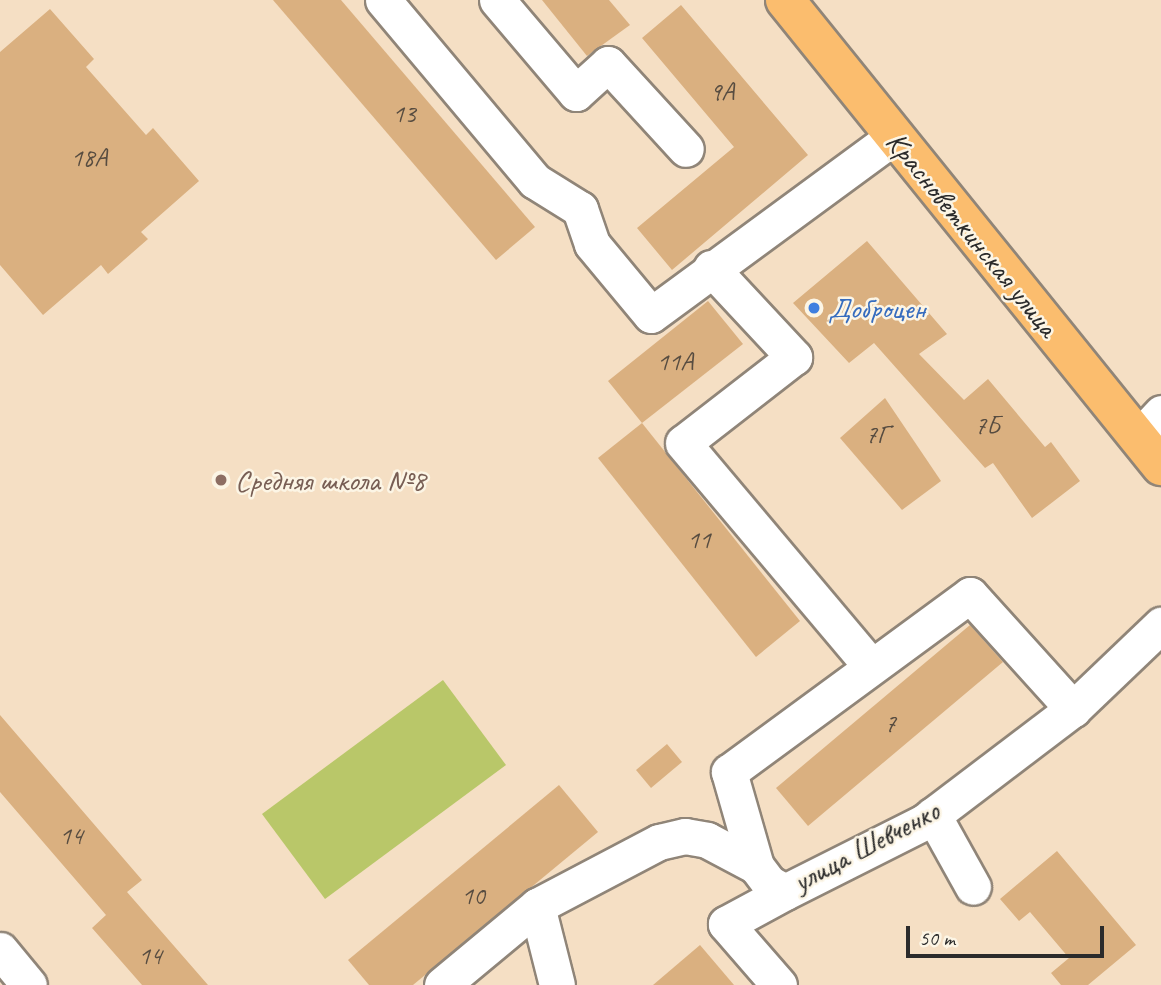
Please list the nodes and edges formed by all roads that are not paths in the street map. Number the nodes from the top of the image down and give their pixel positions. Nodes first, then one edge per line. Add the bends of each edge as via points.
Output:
1 (383, 0) edge
2 (497, 0) edge
3 (785, 0) edge
4 (893, 137) junction
5 (686, 149) dead end
6 (711, 268) junction
7 (1153, 439) edge
8 (1161, 625) edge
9 (870, 666) junction
10 (1073, 709) junction
11 (933, 815) junction
12 (756, 866) junction
13 (973, 887) dead end
14 (785, 892) junction
15 (537, 906) junction
16 (0, 950) edge
17 (29, 985) edge
18 (442, 985) edge
19 (558, 985) edge
20 (779, 985) edge

1 - 6 street via 534,181 580,209 592,244 651,315
2 - 5 street via 576,93 608,64
3 - 4 main road, Красноветкинская улица
4 - 6 street
4 - 7 main road, Красноветкинская улица
6 - 9 street via 794,357 683,443
8 - 10 street, улица Шевченко
9 - 10 street via 970,595
9 - 12 street via 729,772
10 - 11 street, улица Шевченко
11 - 13 street
11 - 14 street, улица Шевченко
12 - 14 street, улица Шевченко via 769,883
12 - 15 street, улица Шевченко via 707,840 684,836 659,842
14 - 20 street via 726,924
15 - 18 street, улица Шевченко
15 - 19 street
16 - 17 street

